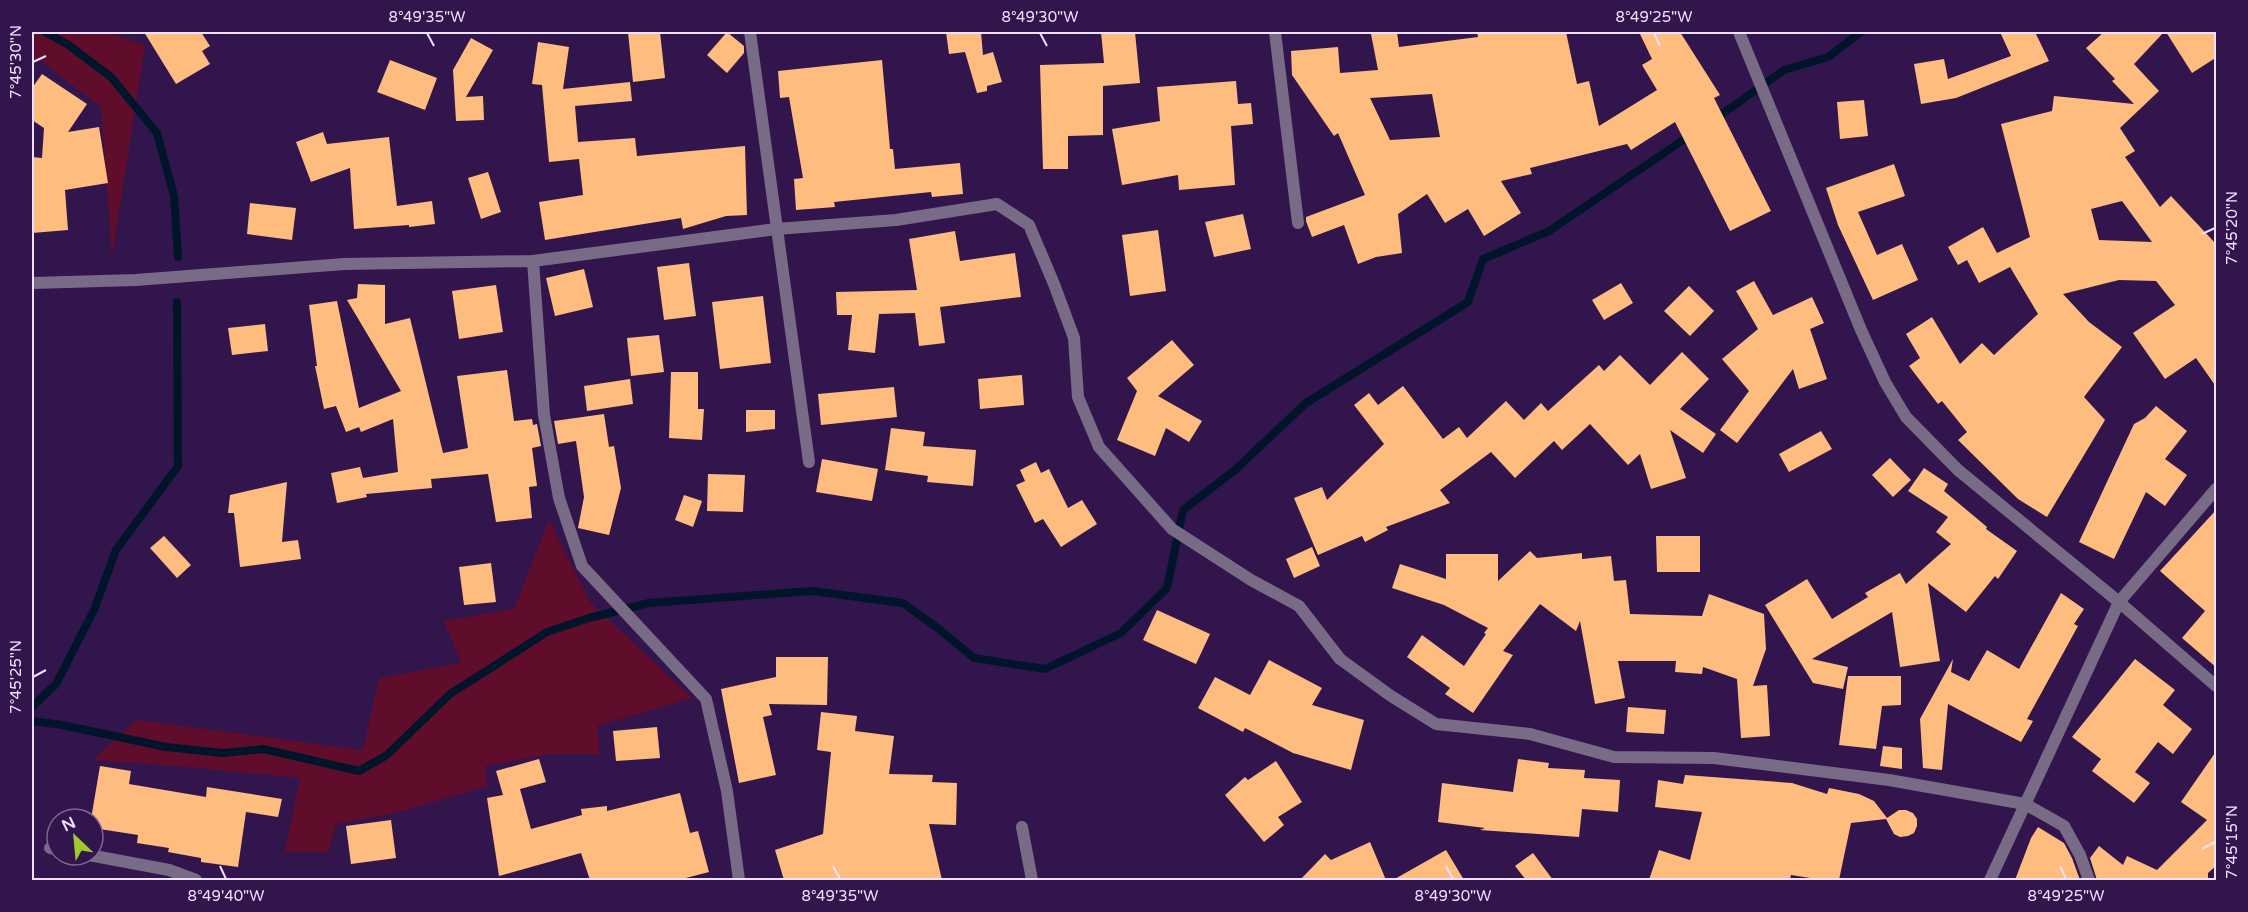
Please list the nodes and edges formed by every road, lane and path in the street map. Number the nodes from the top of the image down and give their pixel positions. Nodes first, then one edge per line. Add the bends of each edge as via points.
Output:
1 (750, 32) edge
2 (1275, 32) edge
3 (1739, 32) edge
4 (1298, 223) dead end
5 (776, 230) junction
6 (533, 261) junction
7 (32, 283) edge
8 (809, 462) dead end
9 (2217, 489) edge
10 (2120, 603) junction
11 (2217, 686) edge
12 (2025, 804) junction
13 (1022, 827) dead end
14 (105, 858) edge
15 (196, 880) edge
16 (739, 880) edge
17 (1032, 880) edge
18 (1990, 880) edge
19 (2089, 880) edge

1 - 5 street
2 - 4 street
3 - 10 street via 1861,330 1906,417 1958,470
5 - 6 street
5 - 8 street
5 - 12 street via 896,220 997,204 1029,225 1074,338 1078,397 1099,447 1172,529 1299,606 1340,659 1436,724 1530,734 1614,757 1714,758 1889,780
6 - 7 street via 344,264 136,280
6 - 16 street via 544,415 559,498 582,566 706,699 727,792
9 - 10 street
10 - 11 street
10 - 12 street
12 - 18 street
12 - 19 street via 2064,826
13 - 17 street
14 - 15 street via 169,870

